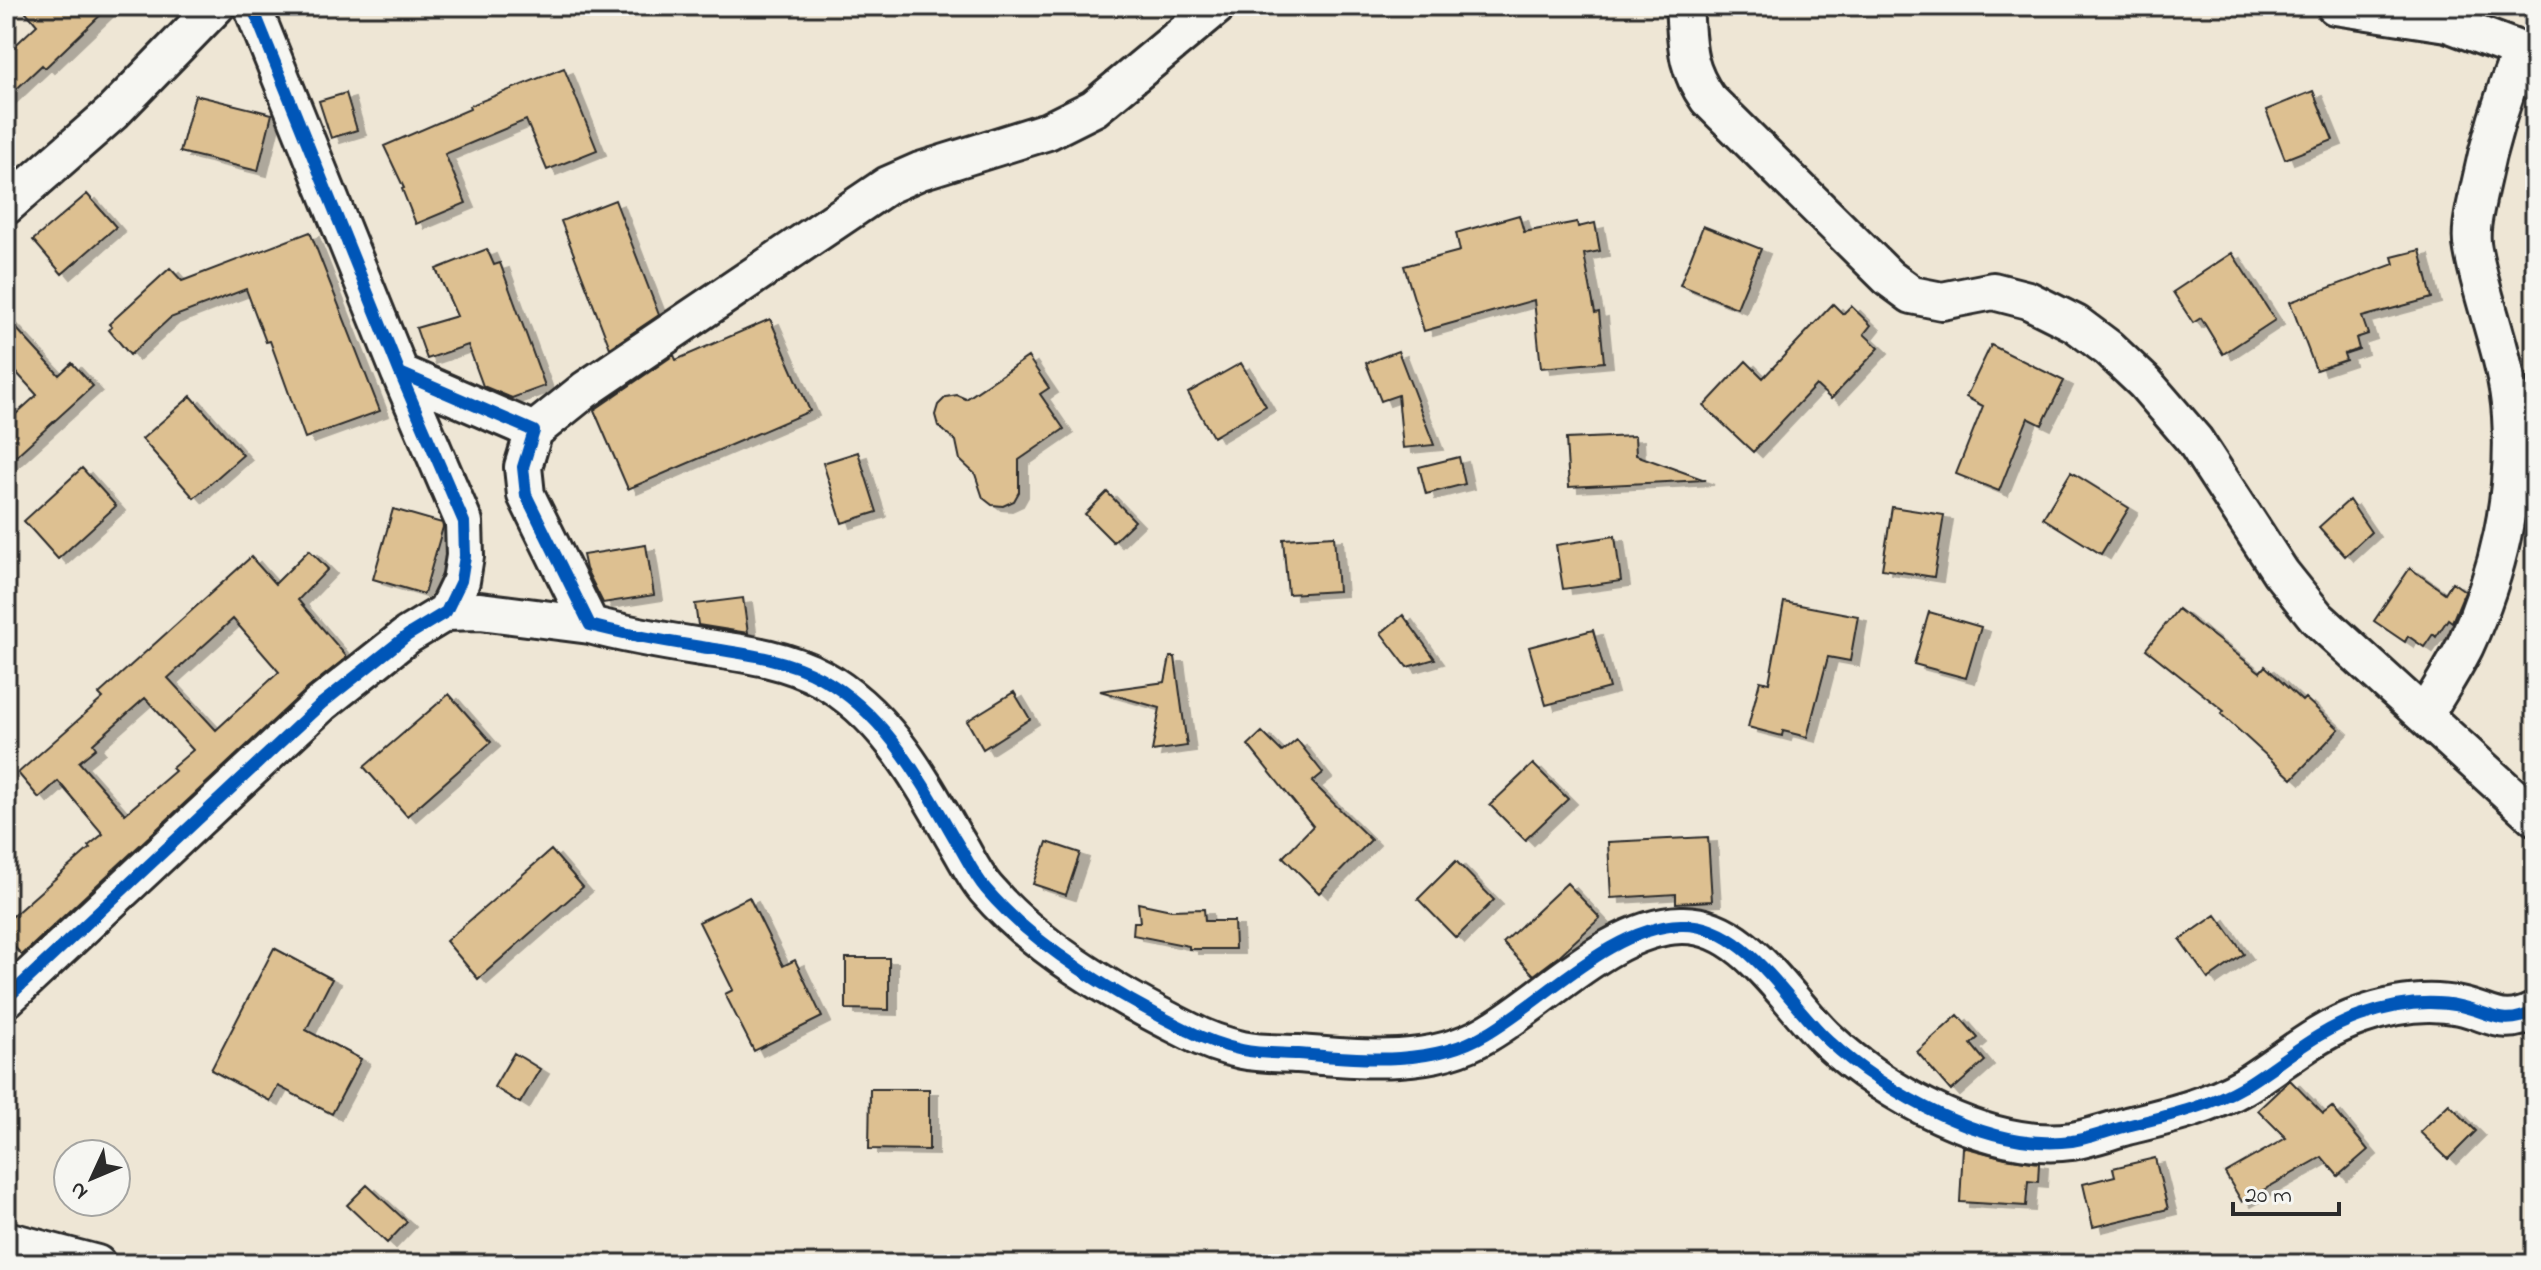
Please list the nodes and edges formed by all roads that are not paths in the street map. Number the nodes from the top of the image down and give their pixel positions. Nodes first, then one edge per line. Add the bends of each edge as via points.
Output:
1 (216, 6) edge
2 (252, 6) edge
3 (1217, 6) edge
4 (1684, 6) edge
5 (2335, 6) edge
6 (2528, 54) edge
7 (6, 206) edge
8 (400, 373) junction
9 (534, 431) junction
10 (446, 612) junction
11 (590, 625) junction
12 (2425, 715) junction
13 (2535, 817) edge
14 (6, 999) edge
15 (2535, 1011) edge
16 (6, 1240) edge
17 (97, 1264) edge

1 - 7 street via 112,113
2 - 8 street
3 - 9 street via 1094,108 1048,131 888,185 585,390
4 - 12 street via 1687,55 1694,79 1708,99 1889,278 1912,295 1942,301 1993,291 2028,300 2076,324 2108,348 2195,441 2281,573 2317,618
5 - 6 street via 2427,18
6 - 12 street via 2498,107 2472,234 2511,415 2510,507 2470,634
8 - 9 street
8 - 10 street via 464,522 461,581
9 - 11 street via 523,467 526,495
10 - 11 street via 480,611
10 - 14 street via 408,635 321,704
11 - 15 street via 789,664 855,700 909,760 982,884 1019,924 1111,988 1194,1034 1242,1050 1355,1059 1436,1054 1466,1046 1636,935 1674,925 1703,925 1761,965 1828,1040 1878,1079 1980,1132 2070,1141 2207,1105 2303,1043 2378,1010 2416,1003 2459,1006 2499,1020 2520,1019
12 - 13 street
16 - 17 street

